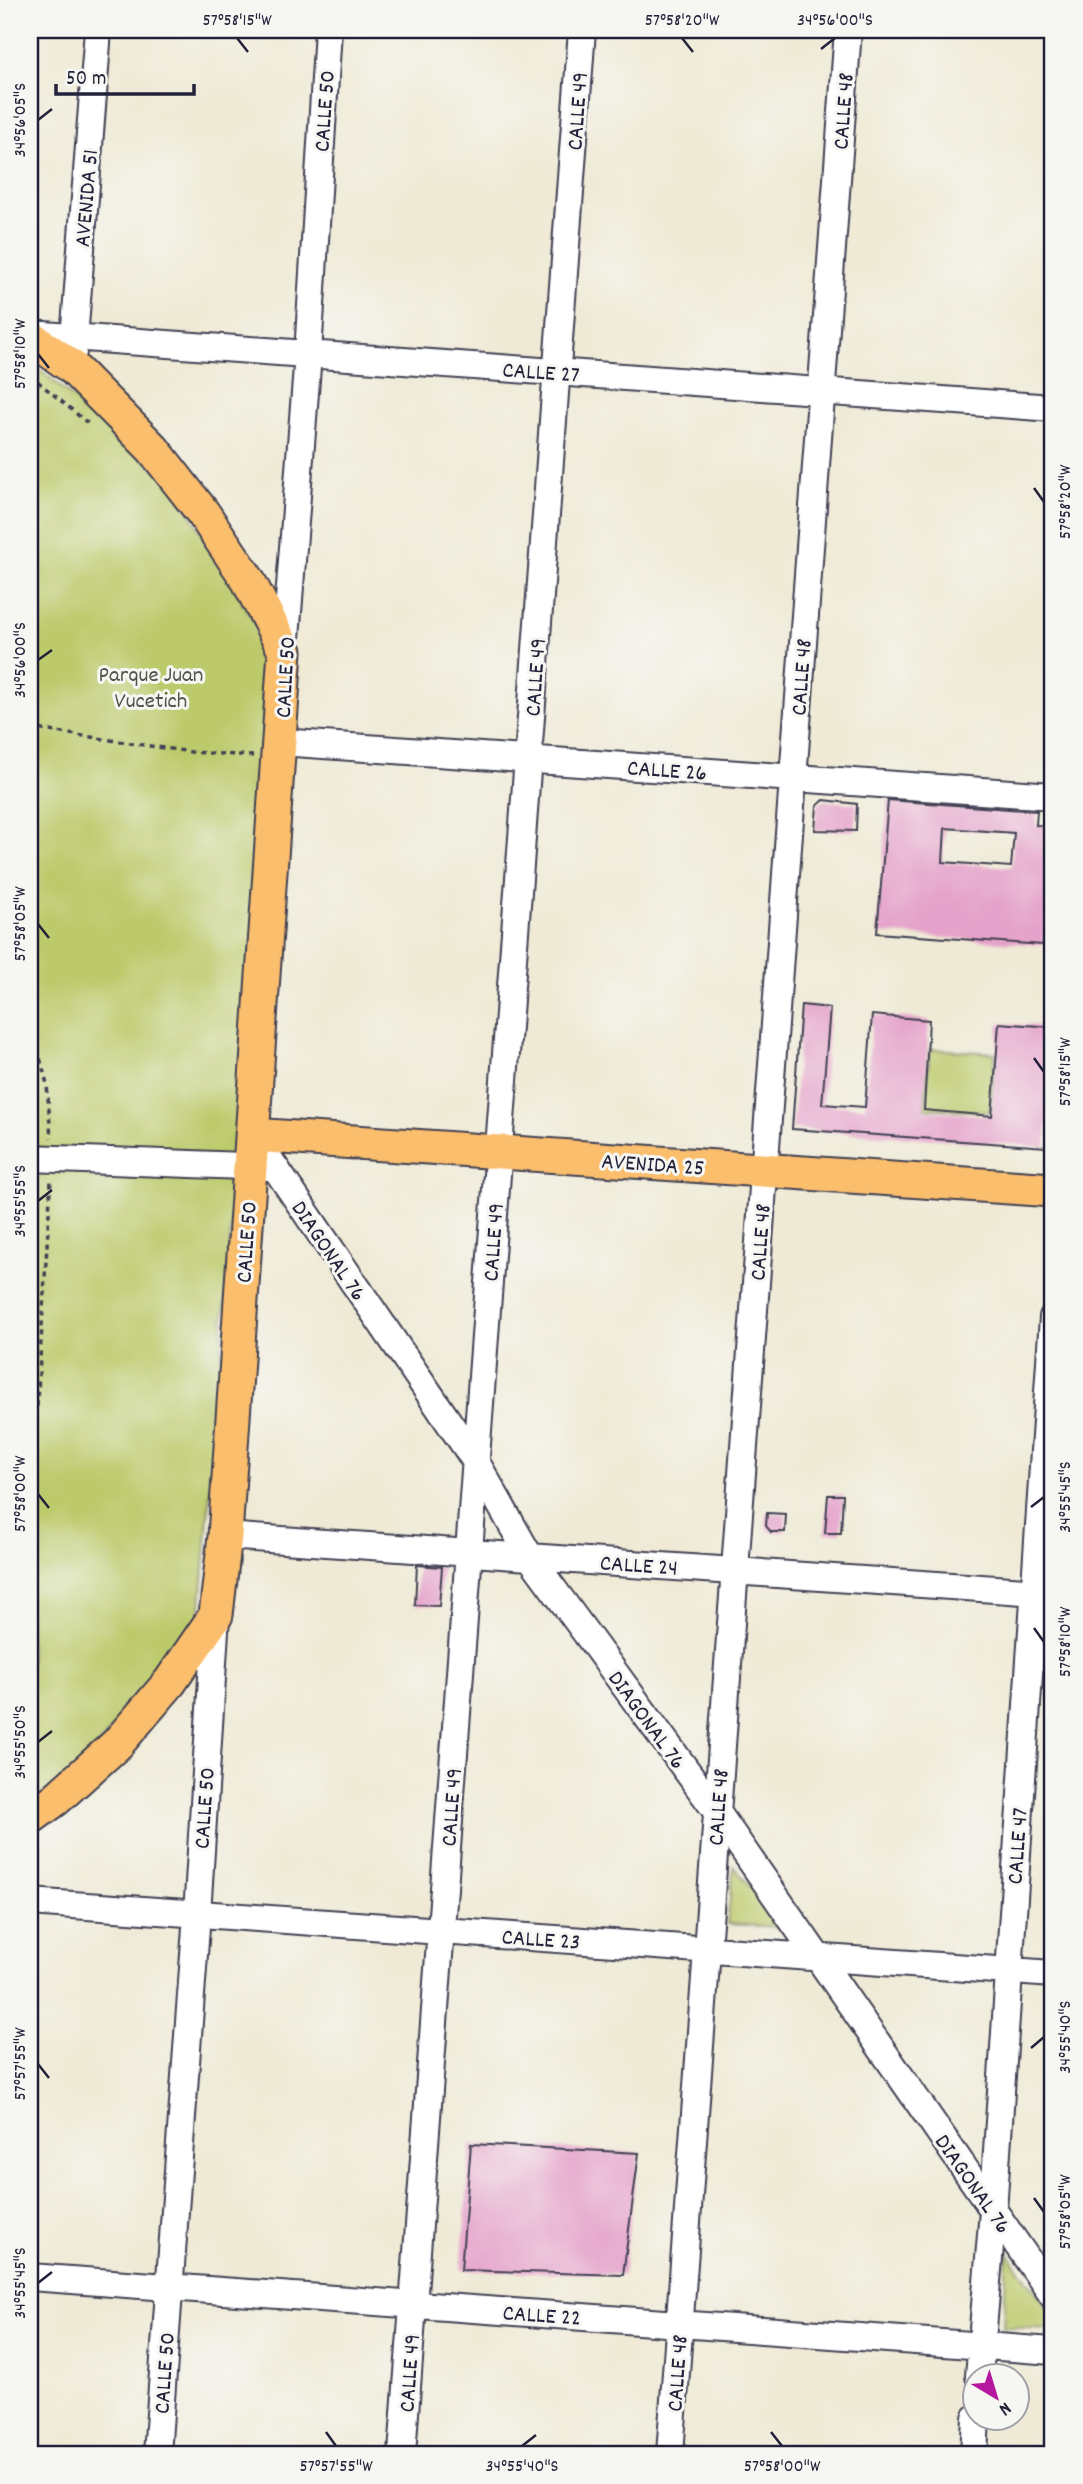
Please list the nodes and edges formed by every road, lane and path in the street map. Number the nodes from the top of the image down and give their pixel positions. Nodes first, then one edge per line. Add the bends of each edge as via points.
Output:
1 (98, 30) edge
2 (328, 30) edge
3 (582, 30) edge
4 (848, 30) edge
5 (77, 296) junction
6 (33, 335) edge
7 (73, 352) junction
8 (308, 354) junction
9 (556, 372) junction
10 (30, 375) edge
11 (821, 391) junction
12 (1053, 408) edge
13 (98, 431) dead end
14 (285, 651) junction
15 (30, 728) edge
16 (280, 749) junction
17 (528, 759) junction
18 (793, 778) junction
19 (1053, 796) edge
20 (30, 1020) edge
21 (499, 1145) junction
22 (258, 1147) junction
23 (41, 1159) edge
24 (764, 1164) junction
25 (1053, 1178) edge
26 (1053, 1191) edge
27 (1053, 1317) edge
28 (30, 1425) edge
29 (476, 1462) junction
30 (225, 1536) junction
31 (469, 1553) junction
32 (530, 1557) junction
33 (734, 1571) junction
34 (1044, 1592) edge
35 (216, 1615) junction
36 (717, 1812) junction
37 (30, 1818) edge
38 (30, 1902) edge
39 (197, 1914) junction
40 (441, 1931) junction
41 (707, 1950) junction
42 (818, 1958) junction
43 (1007, 1971) junction
44 (1053, 1975) edge
45 (993, 2211) junction
46 (30, 2277) edge
47 (169, 2288) junction
48 (1053, 2296) edge
49 (414, 2305) junction
50 (679, 2324) junction
51 (981, 2345) junction
52 (1053, 2351) edge
53 (980, 2362) edge
54 (975, 2432) edge
55 (157, 2454) edge
56 (402, 2454) edge
57 (670, 2454) edge
58 (974, 2454) edge

1 - 5 street, AVENIDA 51
2 - 8 street, CALLE 50
3 - 9 street, CALLE 49
4 - 11 street, CALLE 48
5 - 6 street via 65,321
5 - 7 street, AVENIDA 51
6 - 7 main road
7 - 8 street, CALLE 27
7 - 14 main road via 98,391 204,513 248,580
8 - 9 street, CALLE 27
8 - 14 street, CALLE 50
9 - 11 street, CALLE 27
9 - 17 street, CALLE 49
10 - 13 path
11 - 12 street, CALLE 27
11 - 18 street, CALLE 48
14 - 16 main road, CALLE 50
15 - 16 path via 191,752
16 - 17 street, CALLE 26
16 - 22 main road, CALLE 50
17 - 18 street, CALLE 26
17 - 21 street, CALLE 49
18 - 19 street, CALLE 26
18 - 24 street, CALLE 48
20 - 23 path via 47,1084
21 - 22 main road, AVENIDA 25
21 - 24 main road, AVENIDA 25
21 - 29 street, CALLE 49
22 - 23 street
22 - 29 street, DIAGONAL 76
22 - 30 main road, CALLE 50
23 - 28 path via 37,1406
24 - 25 main road, AVENIDA 25
24 - 26 main road, AVENIDA 25
24 - 33 street, CALLE 48
27 - 34 street, CALLE 47
29 - 31 street, CALLE 49
29 - 32 street, DIAGONAL 76
30 - 31 street, CALLE 24
30 - 35 main road, CALLE 50
31 - 32 street, CALLE 24
31 - 40 street, CALLE 49
32 - 33 street, CALLE 24
32 - 36 street, DIAGONAL 76
33 - 34 street, CALLE 24
33 - 36 street, CALLE 48
34 - 43 street, CALLE 47
35 - 37 main road via 170,1682 117,1744
35 - 39 street, CALLE 50
36 - 41 street, CALLE 48
36 - 42 street, DIAGONAL 76
38 - 39 street, CALLE 23
39 - 40 street, CALLE 23
39 - 47 street, CALLE 50
40 - 41 street, CALLE 23
40 - 49 street, CALLE 49
41 - 42 street, CALLE 23
41 - 50 street, CALLE 48
42 - 43 street, CALLE 23
42 - 45 street, DIAGONAL 76
43 - 44 street, CALLE 23
43 - 45 street, CALLE 47
45 - 48 street, DIAGONAL 76
45 - 51 street, CALLE 47
46 - 47 street, CALLE 22
47 - 49 street, CALLE 22
47 - 55 street, CALLE 50
49 - 50 street, CALLE 22
49 - 56 street, CALLE 49
50 - 51 street, CALLE 22
50 - 57 street, CALLE 48
51 - 52 street, CALLE 22
51 - 53 street, CALLE 47
54 - 58 street

